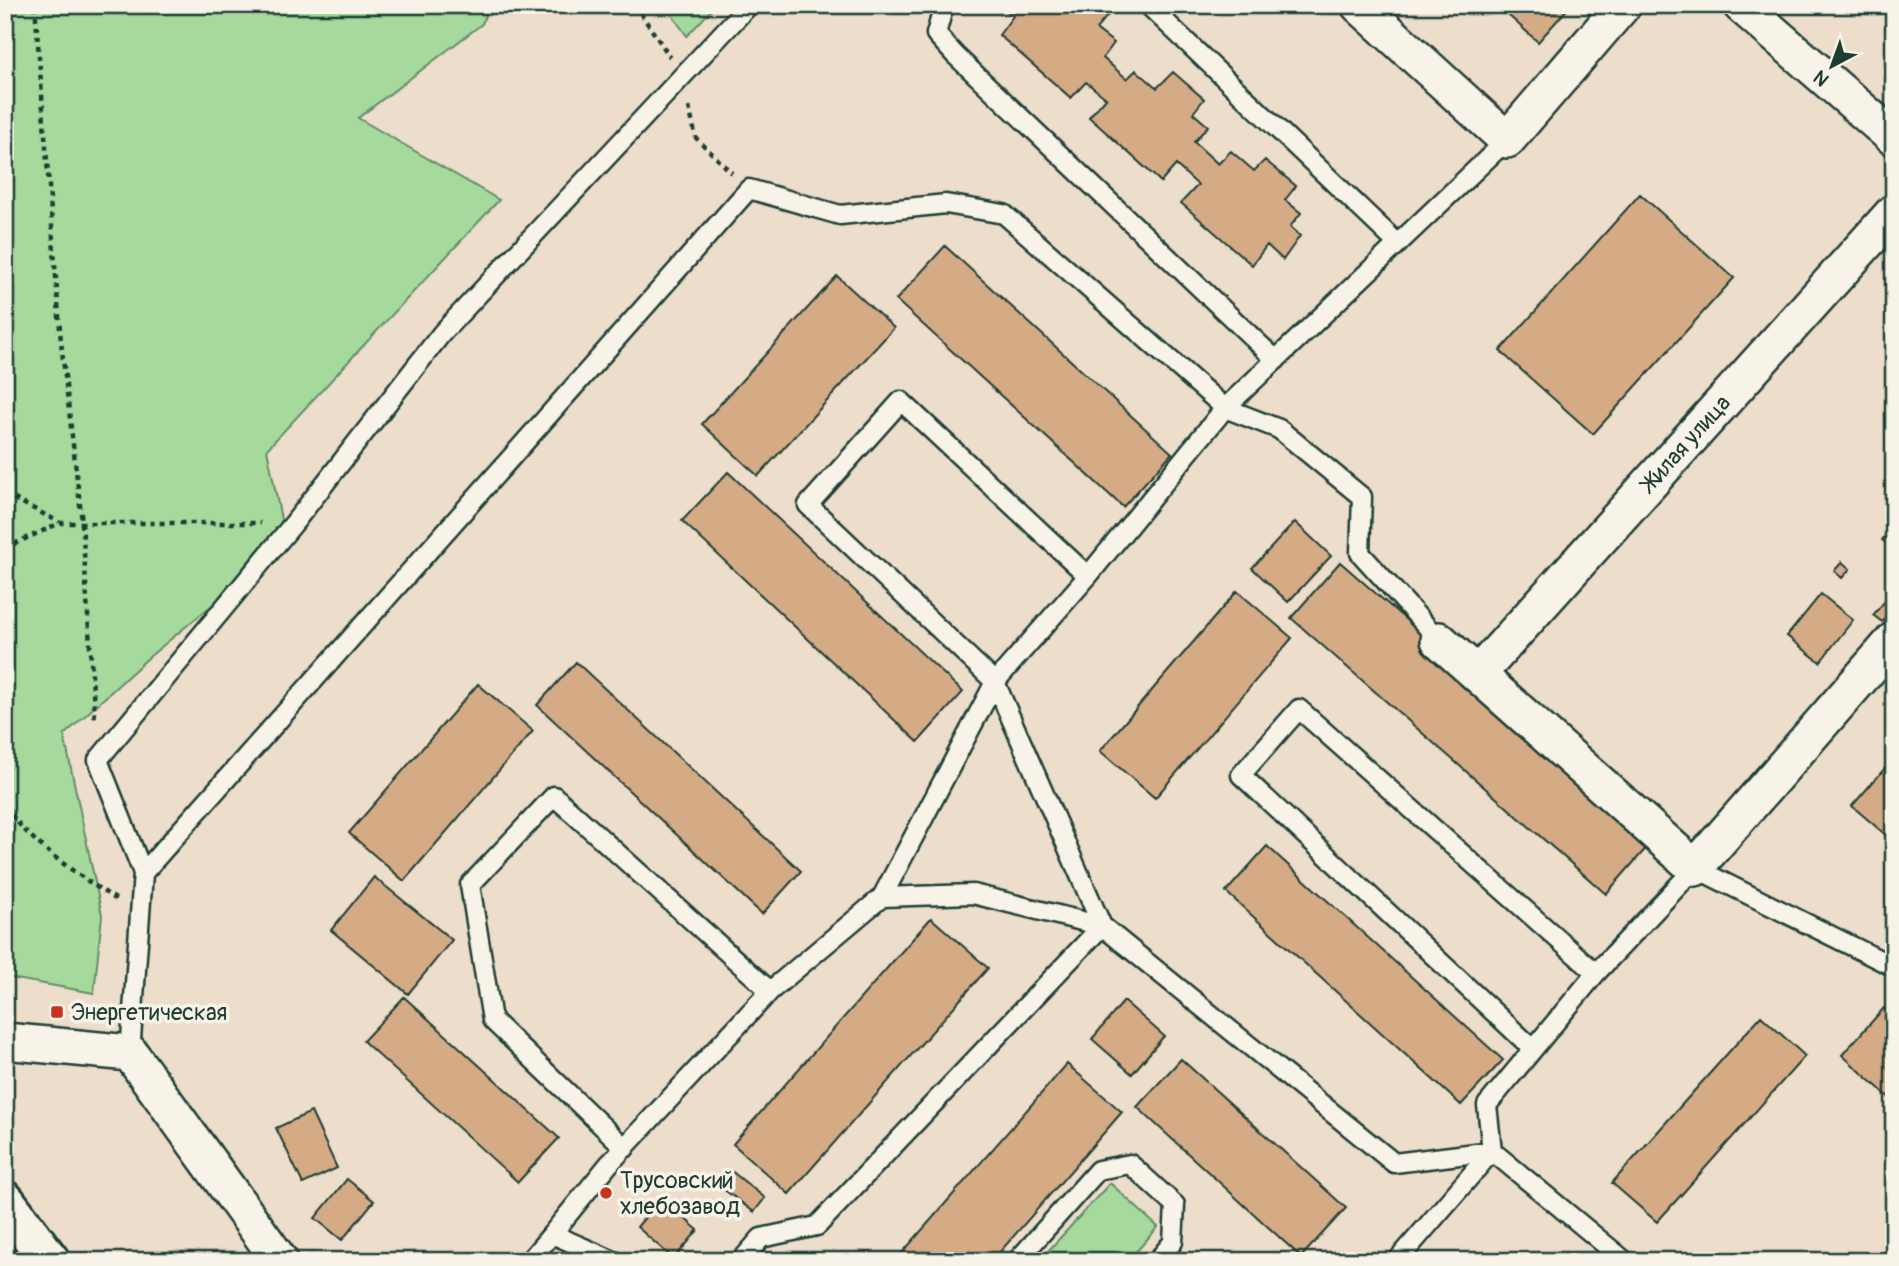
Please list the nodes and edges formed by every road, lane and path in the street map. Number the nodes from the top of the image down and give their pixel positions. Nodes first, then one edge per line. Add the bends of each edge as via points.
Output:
1 (35, 5) edge
2 (749, 5) edge
3 (944, 5) edge
4 (1148, 5) edge
5 (1359, 5) edge
6 (1623, 5) edge
7 (1741, 5) edge
8 (1894, 138) edge
9 (1507, 140) junction
10 (1894, 212) edge
11 (1398, 244) junction
12 (1276, 360) junction
13 (1225, 408) junction
14 (5, 494) edge
15 (82, 522) junction
16 (60, 523) junction
17 (294, 523) junction
18 (5, 548) edge
19 (1088, 576) junction
20 (1439, 640) joint
21 (1894, 640) edge
22 (1478, 674) junction
23 (995, 682) junction
24 (98, 760) junction
25 (5, 807) edge
26 (1695, 868) junction
27 (143, 873) junction
28 (116, 888) dead end
29 (882, 897) junction
30 (117, 900) junction
31 (116, 914) dead end
32 (1102, 926) junction
33 (1894, 967) edge
34 (1595, 973) junction
35 (770, 991) junction
36 (5, 1041) edge
37 (1532, 1048) junction
38 (130, 1053) junction
39 (625, 1147) junction
40 (1492, 1151) junction
41 (5, 1201) edge
42 (552, 1234) junction
43 (50, 1261) edge
44 (280, 1261) edge
45 (529, 1261) edge
46 (614, 1261) edge
47 (741, 1261) edge
48 (1017, 1261) edge
49 (1157, 1261) edge
50 (1397, 1261) edge
51 (1625, 1261) edge

1 - 15 path via 61,342
2 - 17 lane via 442,333
3 - 12 lane via 936,34 955,55
4 - 11 lane
5 - 9 street
6 - 9 street
7 - 8 street
9 - 11 lane
10 - 22 street, Жилая улица
11 - 12 lane
12 - 13 lane
13 - 19 lane
13 - 20 lane via 1279,429 1362,497 1360,554
13 - 27 lane via 1004,214 946,204 840,215 749,189
14 - 16 path
15 - 16 path
15 - 17 path
15 - 24 path
16 - 18 path
17 - 24 lane
19 - 23 lane
19 - 23 lane via 901,401 808,505
20 - 22 street
21 - 26 street
22 - 26 street
23 - 29 lane
23 - 32 lane
24 - 27 lane
25 - 30 path via 23,831
26 - 33 lane
26 - 34 lane
27 - 38 lane
28 - 30 path
29 - 32 lane via 973,894
29 - 35 lane
30 - 31 path
32 - 40 lane via 1394,1163
32 - 47 lane via 817,1226 761,1238
34 - 37 lane
34 - 37 lane via 1299,709 1241,775
35 - 39 lane
35 - 39 lane via 554,796 470,885 492,1020
36 - 38 street
37 - 40 lane via 1487,1105
38 - 44 street
39 - 42 lane
40 - 50 lane
40 - 51 lane
41 - 43 street
42 - 45 lane
42 - 46 lane
48 - 49 lane via 1098,1170 1130,1164 1175,1205 1173,1242

